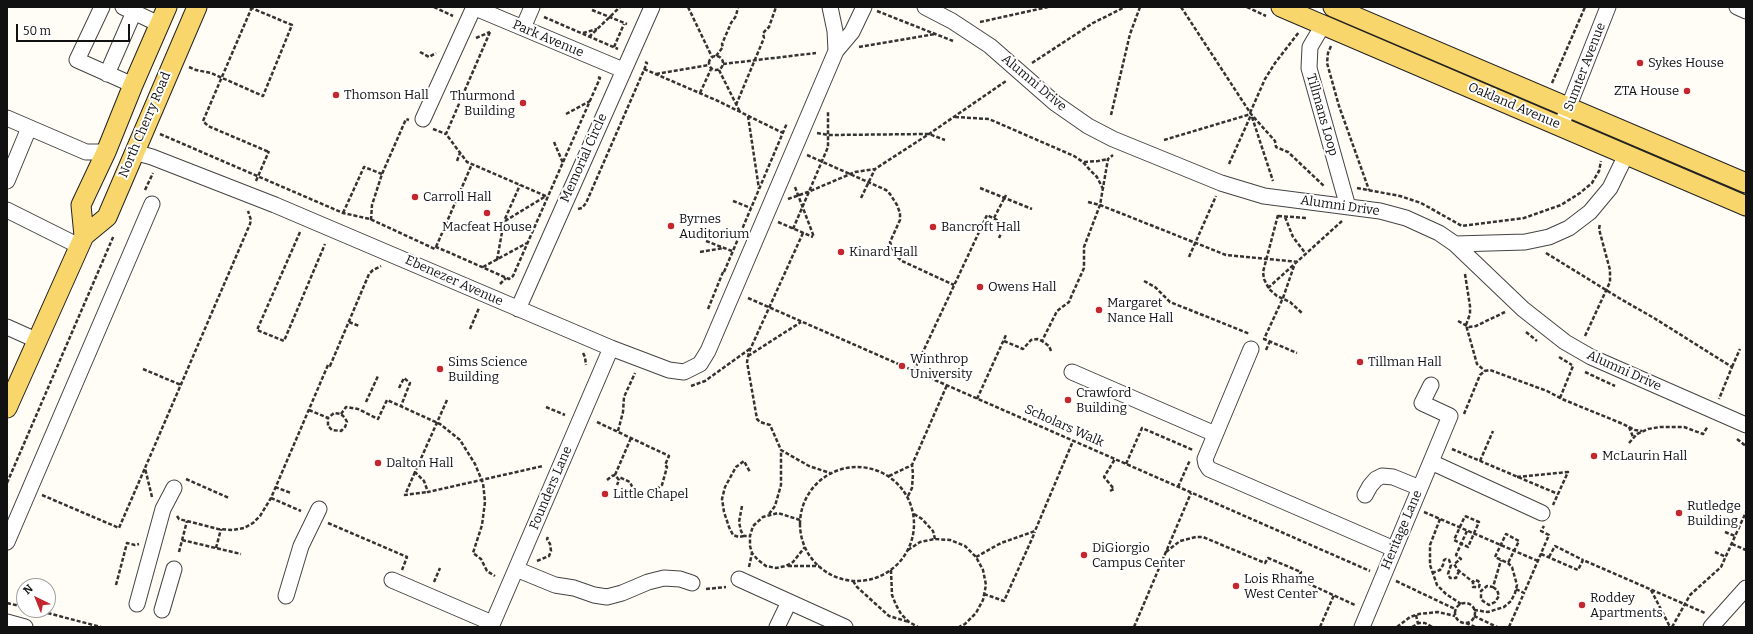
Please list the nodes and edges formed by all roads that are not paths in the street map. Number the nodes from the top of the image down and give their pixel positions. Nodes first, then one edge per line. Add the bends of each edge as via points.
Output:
1 (102, 7) edge
2 (197, 7) edge
3 (474, 7) edge
4 (652, 7) edge
5 (830, 7) edge
6 (925, 7) edge
7 (1281, 7) edge
8 (1333, 7) edge
9 (1608, 7) edge
10 (1737, 7) edge
11 (129, 9) edge
12 (869, 9) edge
13 (1746, 11) edge
14 (536, 12) edge
15 (163, 16) edge
16 (1323, 25) junction
17 (523, 28) junction
18 (836, 51) junction
19 (623, 70) junction
20 (107, 74) junction
21 (133, 85) junction
22 (1570, 107) junction
23 (7, 118) edge
24 (421, 123) road end
25 (1561, 126) junction
26 (29, 128) junction
27 (1635, 136) junction
28 (106, 152) junction
29 (134, 152) junction
30 (1626, 155) junction
31 (7, 181) edge
32 (1746, 183) edge
33 (147, 200) road end
34 (1746, 206) edge
35 (7, 210) edge
36 (1346, 215) junction
37 (82, 241) junction
38 (1455, 244) junction
39 (518, 309) junction
40 (7, 327) edge
41 (36, 340) junction
42 (1253, 340) road end
43 (611, 348) junction
44 (1072, 372) dead end
45 (1431, 385) dead end
46 (8, 405) edge
47 (1746, 425) edge
48 (1215, 434) junction
49 (1431, 462) junction
50 (178, 482) road end
51 (1420, 488) junction
52 (1365, 495) dead end
53 (1542, 513) dead end
54 (322, 516) road end
55 (7, 542) edge
56 (1394, 549) junction
57 (174, 569) dead end
58 (516, 569) junction
59 (739, 578) dead end
60 (392, 580) dead end
61 (692, 584) dead end
62 (1746, 588) edge
63 (286, 596) dead end
64 (789, 602) junction
65 (137, 604) dead end
66 (162, 610) dead end
67 (1708, 620) edge
68 (7, 622) edge
69 (491, 625) edge
70 (26, 627) edge
71 (777, 627) edge
72 (845, 627) edge
73 (1362, 627) edge

1 - 20 street via 77,60
2 - 29 main road, North Cherry Road
3 - 17 street, Park Avenue
3 - 24 street
4 - 19 street, Memorial Circle
5 - 18 street
6 - 36 street, Alumni Drive via 990,46 1055,103 1088,126 1113,139 1221,183
7 - 16 main road, Oakland Avenue
8 - 22 main road, Oakland Avenue
9 - 22 street, Sumter Avenue
10 - 13 street
11 - 15 street
11 - 20 street
12 - 18 street
14 - 17 street
15 - 21 main road, North Cherry Road
16 - 25 main road, Oakland Avenue
16 - 36 street, Tillmans Loop via 1310,48 1309,68
17 - 19 street, Park Avenue
18 - 43 street, Ebenezer Avenue via 772,203 741,295 700,364 684,372 669,370
19 - 39 street, Memorial Circle
20 - 21 street
21 - 28 main road, North Cherry Road
22 - 25 street, Sumter Avenue
22 - 27 main road, Oakland Avenue
23 - 26 street
25 - 30 main road, Oakland Avenue
26 - 28 street via 86,152
26 - 31 street
27 - 30 main road
27 - 32 main road, Oakland Avenue
28 - 37 main road, North Cherry Road via 81,205
29 - 37 main road, North Cherry Road via 106,217
29 - 39 street, Ebenezer Avenue via 275,205
30 - 34 main road, Oakland Avenue
30 - 38 street via 1610,188 1590,212 1569,228 1549,237 1525,242
33 - 55 street
35 - 37 street
36 - 38 street, Alumni Drive via 1380,211 1406,218 1440,233
37 - 41 main road, North Cherry Road
38 - 47 street, Alumni Drive via 1524,309 1565,342 1591,357
39 - 43 street, Ebenezer Avenue
40 - 41 street
41 - 46 main road, North Cherry Road
42 - 48 street
43 - 58 street, Founders Lane
44 - 48 street
45 - 49 street, Heritage Lane via 1422,403 1450,416
48 - 56 street via 1205,459 1209,469
49 - 51 street, Heritage Lane
49 - 53 street
50 - 65 street via 163,509
51 - 52 street via 1393,477 1382,476 1376,479
51 - 56 street, Heritage Lane
54 - 63 street via 301,546
56 - 73 street, Heritage Lane
57 - 66 street
58 - 61 street via 554,585 574,588 594,596 607,597 664,578 680,579
58 - 69 street, Founders Lane
59 - 64 street
60 - 69 street
62 - 67 street
64 - 71 street
64 - 72 street
68 - 70 street

